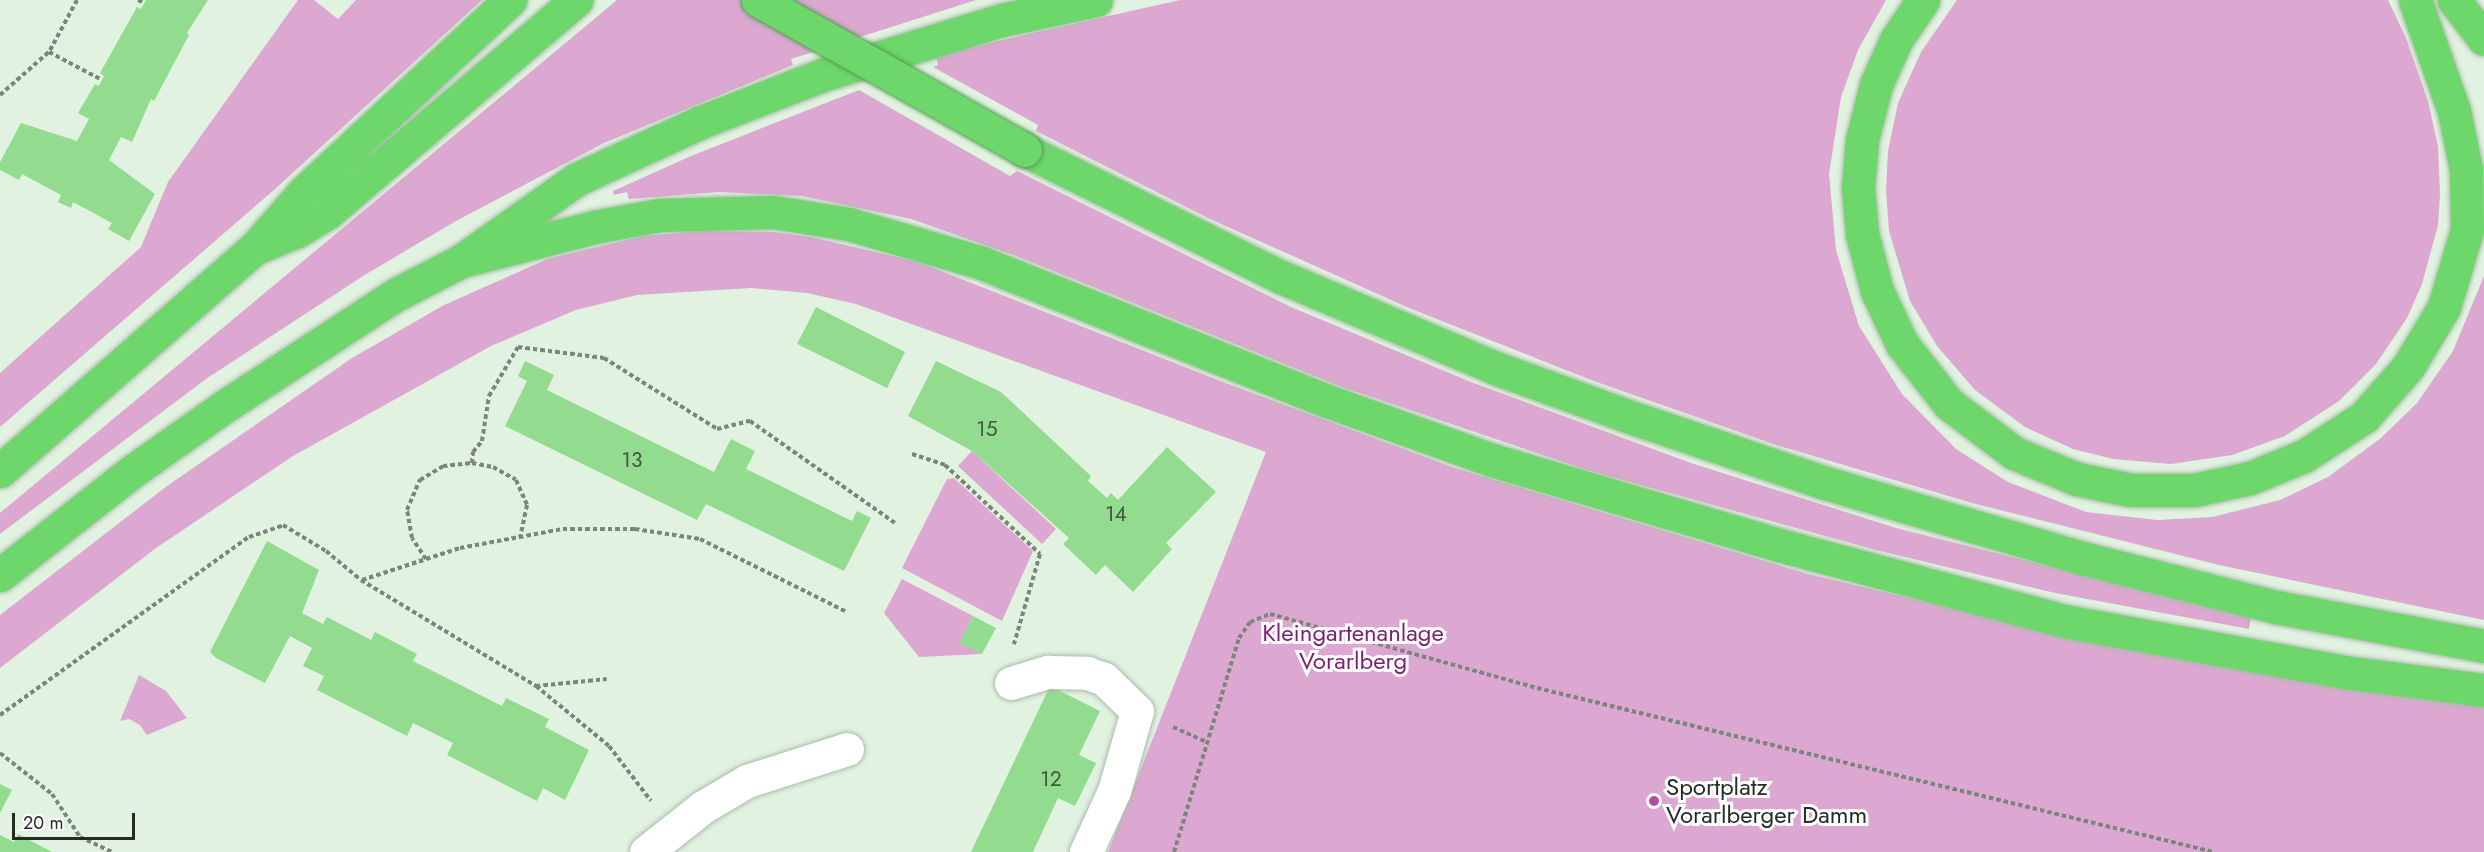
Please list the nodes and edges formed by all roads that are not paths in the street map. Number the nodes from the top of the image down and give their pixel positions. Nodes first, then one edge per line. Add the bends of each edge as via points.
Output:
1 (510, 0) edge
2 (576, 0) edge
3 (758, 0) edge
4 (1096, 0) edge
5 (1923, 0) edge
6 (2415, 0) edge
7 (2454, 0) edge
8 (2484, 39) edge
9 (254, 249) junction
10 (461, 261) junction
11 (0, 471) edge
12 (0, 576) edge
13 (2484, 646) edge
14 (1011, 683) road end
15 (2484, 690) edge
16 (847, 749) dead end
17 (646, 852) edge
18 (1086, 852) edge

1 - 9 highway via 304,192
2 - 9 highway via 327,213
3 - 13 highway, bridge via 1025,150 1281,277 1498,369 1822,482 2082,558 2276,607
4 - 10 highway via 1002,20 894,52 734,109 577,179
5 - 6 highway via 1896,40 1876,85 1862,140 1858,188 1862,234 1877,291 1902,344 1949,404 2014,453 2077,479 2142,490 2194,490 2239,480 2304,456 2364,417 2408,368 2444,307 2467,230 2466,169 2454,111
7 - 8 highway
9 - 11 highway
10 - 12 highway via 397,294 225,406 130,473
10 - 15 highway via 594,226 660,215 772,212 849,224 981,263 1325,400 1492,460 1735,533 2070,622 2343,672
14 - 18 street via 1048,672 1087,673 1104,680 1137,711 1114,791
16 - 17 street via 747,781 703,807

